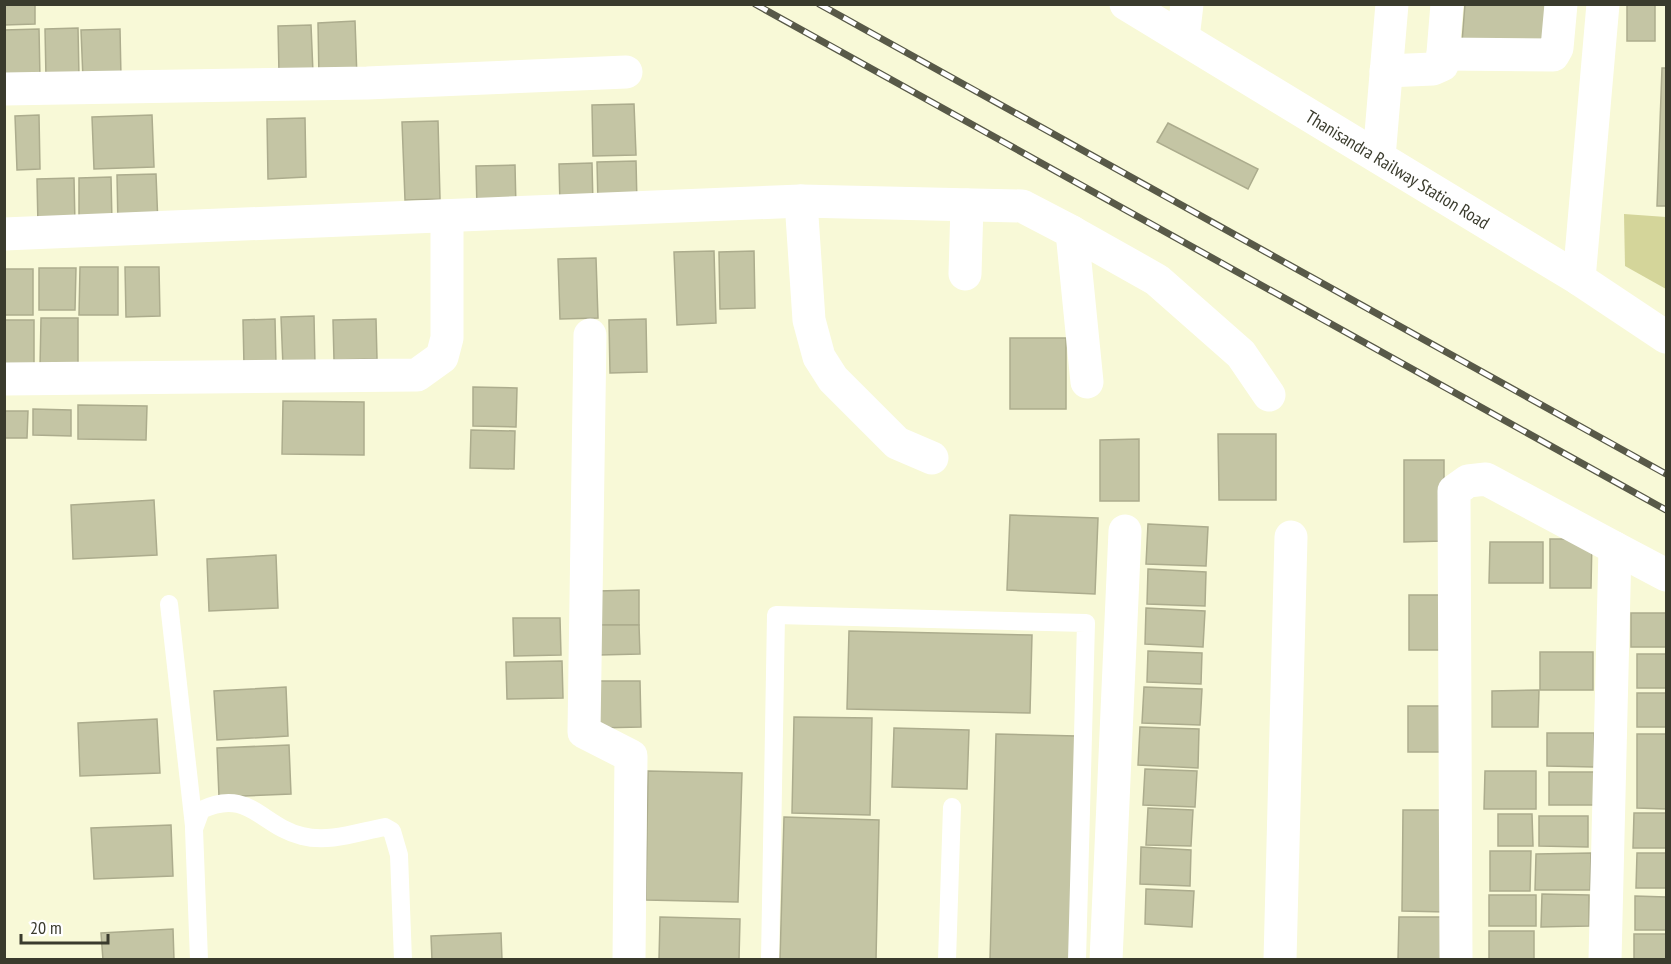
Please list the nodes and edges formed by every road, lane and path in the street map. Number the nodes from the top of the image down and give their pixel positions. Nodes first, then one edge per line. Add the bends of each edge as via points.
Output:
1 (1126, 4) edge
2 (1187, 4) edge
3 (1392, 4) edge
4 (1446, 4) edge
5 (1561, 4) edge
6 (1603, 4) edge
7 (1183, 38) junction
8 (1443, 54) junction
9 (1386, 71) junction
10 (626, 72) dead end
11 (4, 89) edge
12 (1379, 157) junction
13 (801, 201) junction
14 (967, 205) junction
15 (447, 216) junction
16 (1072, 232) junction
17 (4, 234) edge
18 (965, 274) dead end
19 (1579, 279) junction
20 (590, 334) dead end
21 (1666, 337) edge
22 (4, 380) edge
23 (1087, 382) dead end
24 (1269, 394) dead end
25 (932, 458) dead end
26 (1125, 531) dead end
27 (1291, 537) dead end
28 (1615, 548) junction
29 (1666, 575) edge
30 (169, 604) dead end
31 (952, 807) dead end
32 (194, 829) junction
33 (199, 960) edge
34 (403, 960) edge
35 (629, 960) edge
36 (770, 960) edge
37 (947, 960) edge
38 (1077, 960) edge
39 (1106, 960) edge
40 (1280, 960) edge
41 (1456, 960) edge
42 (1605, 960) edge

1 - 7 street, Thanisandra Railway Station Road
2 - 7 street
3 - 9 street
4 - 8 street
5 - 8 street via 1553,55
6 - 19 street
7 - 12 street, Thanisandra Railway Station Road
8 - 9 street via 1442,65 1433,69
9 - 12 street
10 - 11 street via 367,83
12 - 19 street, Thanisandra Railway Station Road
13 - 14 street
13 - 15 street
13 - 25 street via 809,320 819,357 833,379 897,443
14 - 16 street via 1022,206
14 - 18 street
15 - 17 street
15 - 22 street via 447,338 442,357 417,375
16 - 23 street
16 - 24 street via 1157,280 1241,354
19 - 21 street, Thanisandra Railway Station Road
20 - 35 street via 584,732 631,756
26 - 39 street
27 - 40 street
28 - 29 street
28 - 41 street via 1486,479 1468,481 1454,491
28 - 42 street
30 - 32 lane
31 - 37 lane
32 - 33 lane
32 - 34 lane via 201,810 218,802 236,802 301,836 334,838 384,827 392,831 399,855
36 - 38 lane via 776,615 1086,623

